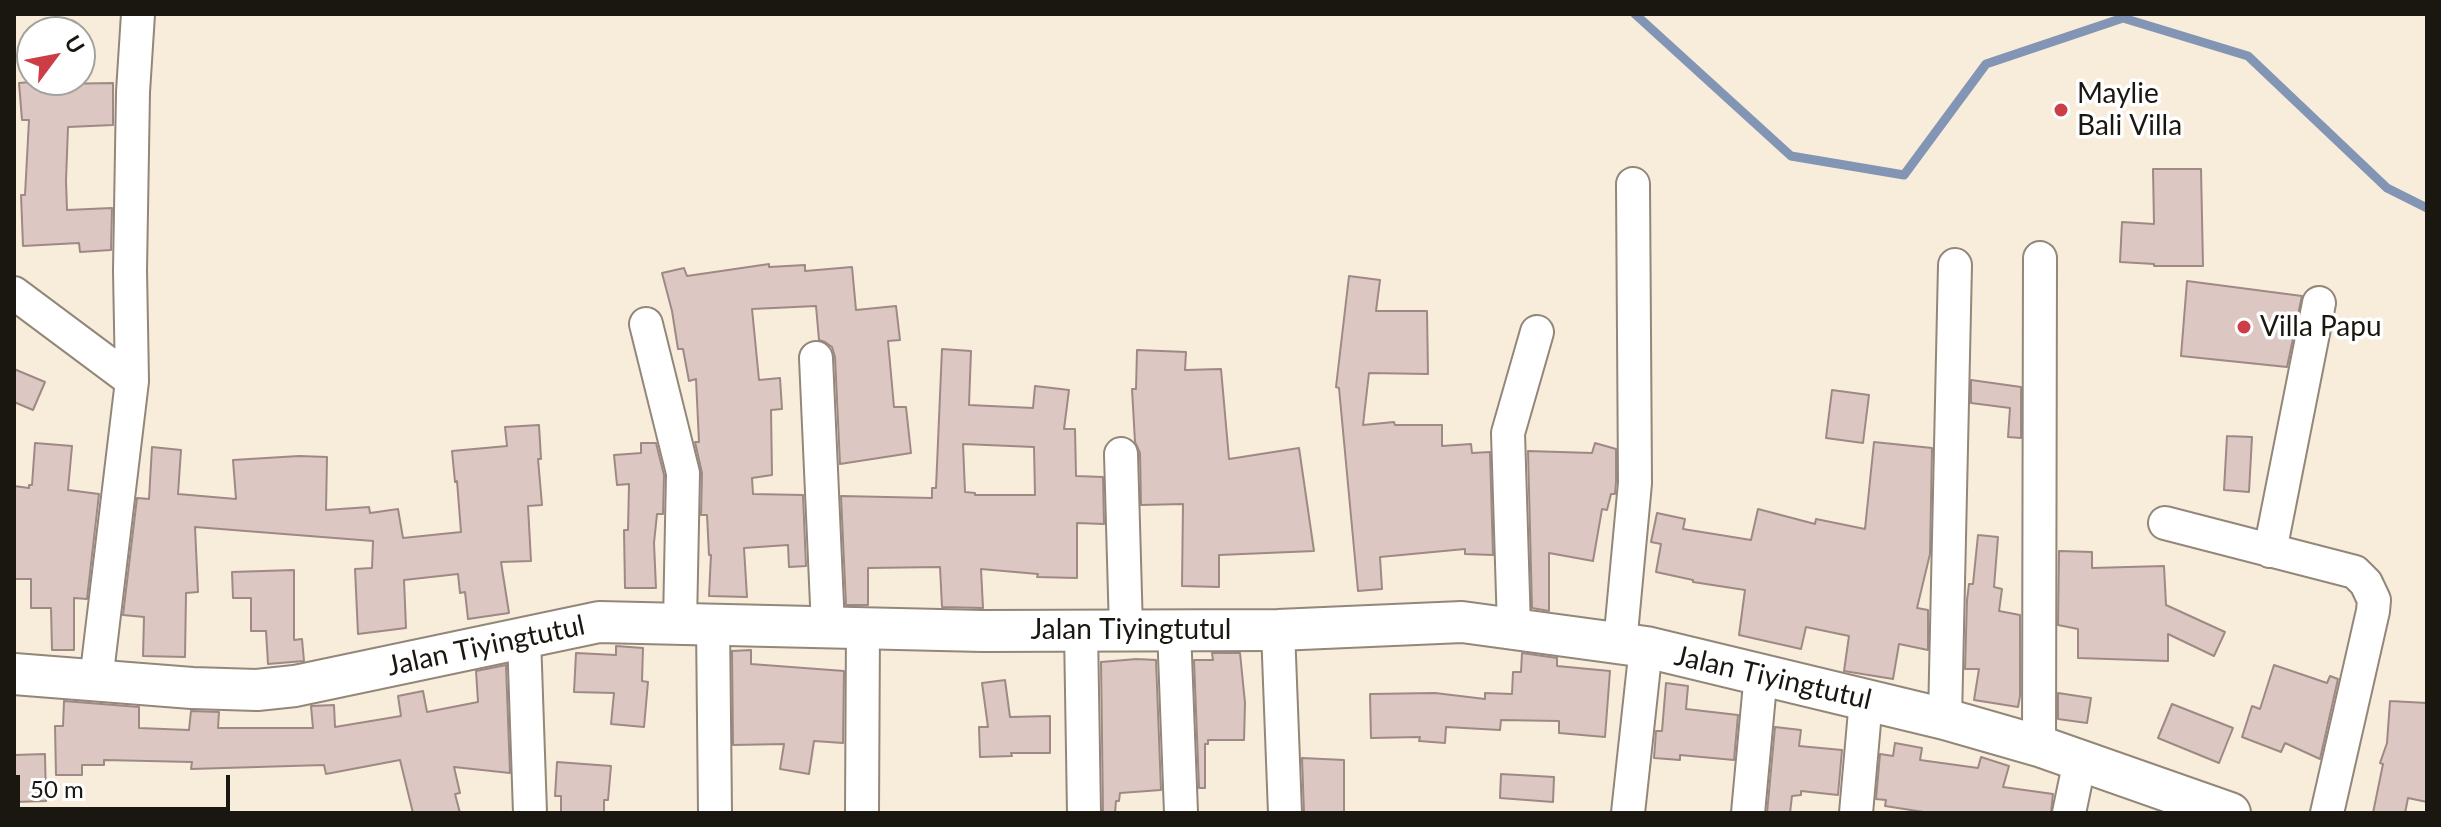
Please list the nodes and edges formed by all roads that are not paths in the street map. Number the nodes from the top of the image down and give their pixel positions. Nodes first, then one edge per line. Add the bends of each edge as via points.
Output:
1 (138, 14) edge
2 (1633, 184) dead end
3 (2040, 258) dead end
4 (1955, 265) dead end
5 (14, 293) edge
6 (2319, 303) dead end
7 (646, 324) dead end
8 (1537, 332) dead end
9 (816, 358) dead end
10 (132, 381) junction
11 (1121, 454) dead end
12 (2165, 523) dead end
13 (2270, 551) junction
14 (697, 624) junction
15 (845, 628) junction
16 (1514, 628) junction
17 (1174, 629) junction
18 (1081, 630) junction
19 (1126, 630) junction
20 (1278, 630) junction
21 (524, 637) junction
22 (1633, 646) junction
23 (1761, 673) junction
24 (14, 674) edge
25 (96, 681) junction
26 (1866, 700) junction
27 (1945, 719) junction
28 (2039, 746) junction
29 (2080, 760) junction
30 (2210, 810) edge
31 (530, 813) edge
32 (715, 813) edge
33 (862, 813) edge
34 (1084, 813) edge
35 (1181, 813) edge
36 (1285, 813) edge
37 (1628, 813) edge
38 (1748, 813) edge
39 (1856, 813) edge
40 (2069, 813) edge
41 (2327, 813) edge

1 - 10 street
2 - 22 street
3 - 28 street
4 - 27 street
5 - 10 street
6 - 13 street
7 - 14 street via 683,473
8 - 16 street via 1508,433
9 - 15 street
10 - 25 street
11 - 19 street
12 - 13 street
13 - 41 street via 2355,572 2374,600
14 - 15 street, Jalan Tiyingtutul
14 - 21 street, Jalan Tiyingtutul via 599,622
14 - 32 street
15 - 18 street, Jalan Tiyingtutul
15 - 33 street
16 - 20 street, Jalan Tiyingtutul via 1462,622
16 - 22 street, Jalan Tiyingtutul
17 - 19 street, Jalan Tiyingtutul
17 - 20 street, Jalan Tiyingtutul
17 - 35 street
18 - 19 street, Jalan Tiyingtutul
18 - 34 street
20 - 36 street
21 - 25 street, Jalan Tiyingtutul via 257,690
21 - 31 street
22 - 23 street, Jalan Tiyingtutul
22 - 37 street
23 - 26 street, Jalan Tiyingtutul
23 - 38 street
24 - 25 street, Jalan Tiyingtutul
26 - 27 street, Jalan Tiyingtutul
26 - 39 street
27 - 28 street, Jalan Tiyingtutul
28 - 29 street, Jalan Tiyingtutul
29 - 30 street, Jalan Tiyingtutul
29 - 40 street

